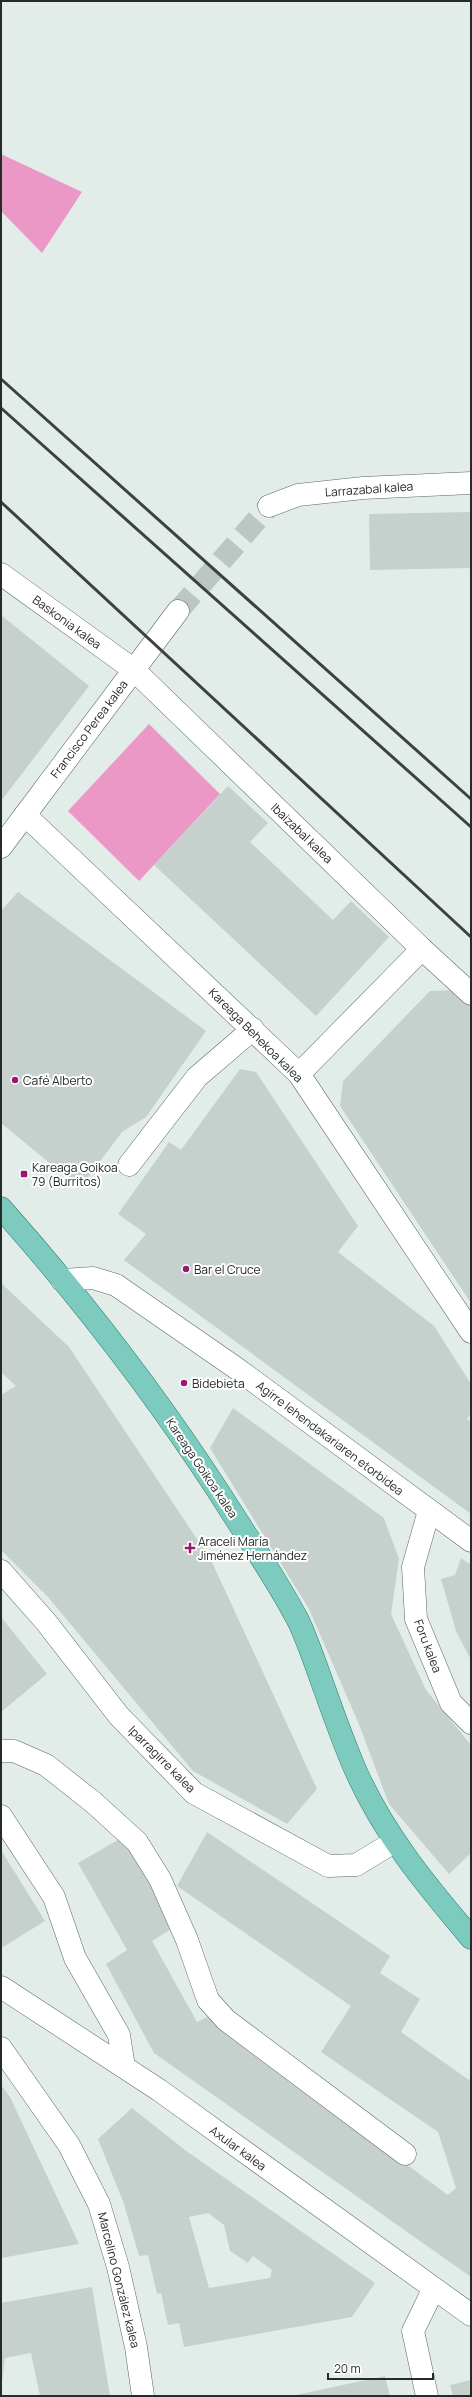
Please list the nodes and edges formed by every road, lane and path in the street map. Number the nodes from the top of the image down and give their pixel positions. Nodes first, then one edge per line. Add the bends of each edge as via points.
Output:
1 (471, 483) edge
2 (269, 506) tunnel mouth
3 (1, 574) edge
4 (178, 611) tunnel mouth
5 (134, 670) junction
6 (25, 815) junction
7 (1, 847) edge
8 (422, 949) junction
9 (471, 994) edge
10 (253, 1029) junction
11 (299, 1074) junction
12 (129, 1165) dead end
13 (1, 1208) edge
14 (62, 1280) junction
15 (471, 1332) edge
16 (429, 1511) junction
17 (471, 1541) edge
18 (1, 1571) edge
19 (471, 1723) edge
20 (1, 1750) edge
21 (1, 1816) edge
22 (394, 1842) junction
23 (471, 1938) edge
24 (1, 1987) edge
25 (1, 2048) edge
26 (124, 2067) junction
27 (405, 2154) dead end
28 (433, 2290) junction
29 (471, 2315) edge
30 (143, 2396) edge
31 (427, 2396) edge

1 - 2 street, Larrazabal kalea via 363,488 298,495
3 - 5 street, Baskonia kalea
4 - 5 street, Francisco Perea kalea
5 - 6 street, Francisco Perea kalea
5 - 8 street, Ibaizabal kalea
6 - 7 street, Francisco Perea kalea
6 - 10 street, Kareaga Behekoa kalea
8 - 9 street, Ibaizabal kalea
8 - 11 street
10 - 11 street, Kareaga Behekoa kalea
10 - 12 street via 197,1077
11 - 15 street, Kareaga Behekoa kalea
13 - 14 main road, Kareaga Goikoa kalea
14 - 16 street, Agirre lehendakariaren etorbidea via 93,1278 116,1285 236,1368
14 - 22 main road, Kareaga Goikoa kalea via 193,1451 264,1560 296,1616 355,1768 378,1816
16 - 17 street, Agirre lehendakariaren etorbidea
16 - 19 street, Foru kalea via 413,1567 416,1619 451,1704
18 - 22 street, Iparragirre kalea via 46,1622 119,1716 194,1793 328,1866 356,1865
20 - 27 street via 14,1751 46,1765 137,1842 160,1880 187,1940 208,2000 226,2020
21 - 26 street via 54,1897 75,1958 119,2035
22 - 23 main road, Kareaga Goikoa kalea
24 - 26 street, Axular kalea
25 - 30 street, Marcelino González kalea via 69,2145 99,2204 118,2267 136,2347
26 - 28 street, Axular kalea
28 - 29 street, Axular kalea
28 - 31 street via 413,2331

